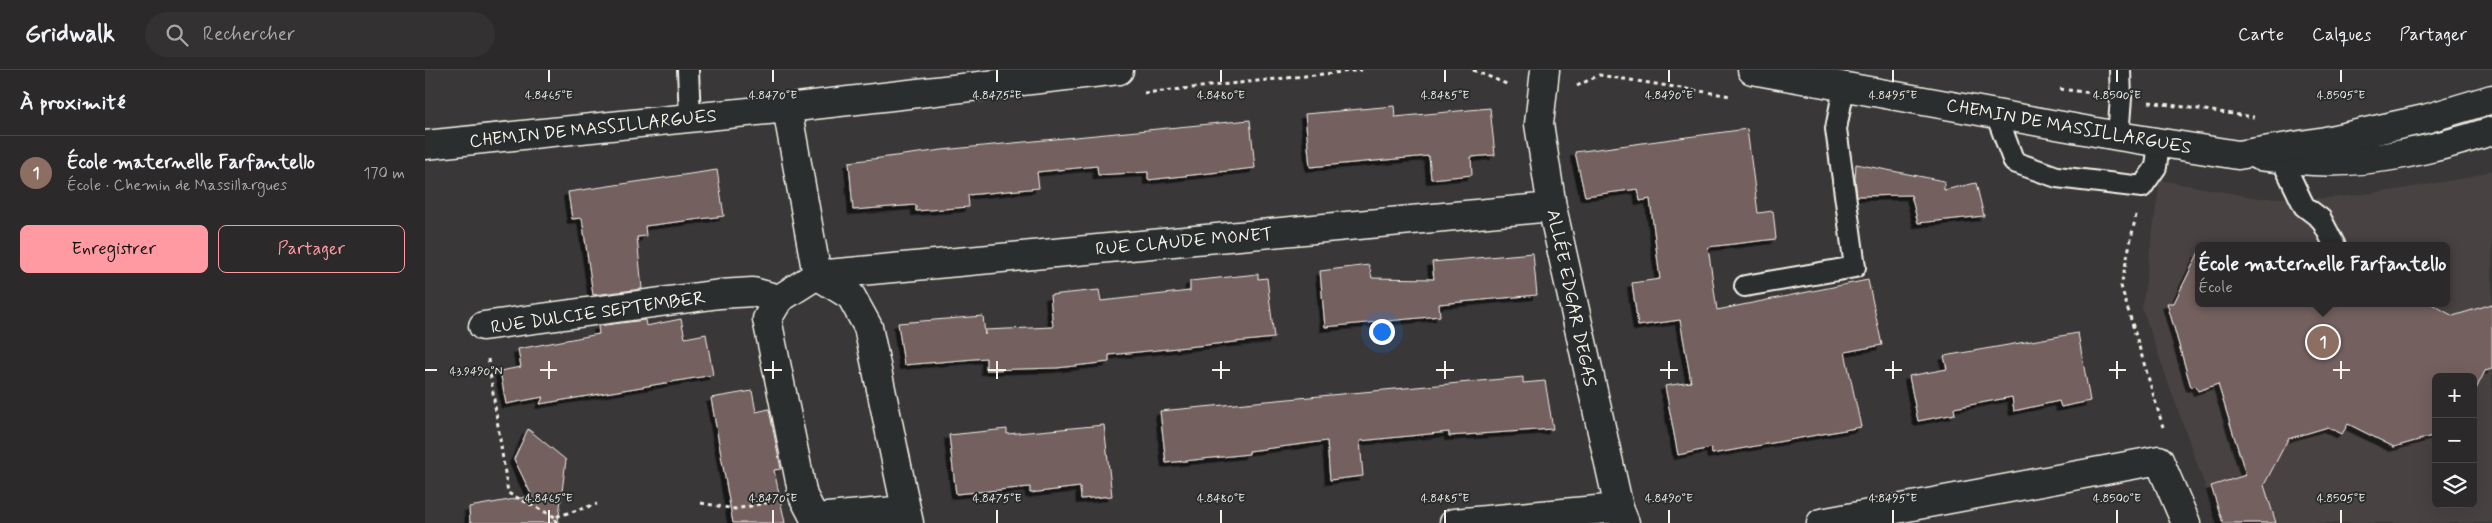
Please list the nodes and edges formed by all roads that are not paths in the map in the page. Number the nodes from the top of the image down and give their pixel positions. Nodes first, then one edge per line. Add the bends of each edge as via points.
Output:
1 (688, 70) edge
2 (1119, 70) edge
3 (1545, 70) edge
4 (1753, 70) edge
5 (2120, 70) edge
6 (1843, 87) junction
7 (2492, 100) edge
8 (787, 108) junction
9 (1996, 114) junction
10 (690, 118) junction
11 (2492, 131) edge
12 (2118, 136) junction
13 (2159, 143) junction
14 (425, 145) edge
15 (2238, 155) junction
16 (2281, 158) junction
17 (1552, 207) junction
18 (2333, 242) edge
19 (817, 275) junction
20 (1745, 286) dead end
21 (779, 300) junction
22 (483, 326) road end
23 (812, 513) edge
24 (1622, 515) edge
25 (908, 516) edge
26 (1454, 523) edge
27 (1821, 523) edge
28 (2186, 523) edge

1 - 10 lane
2 - 8 street, CHEMIN DE MASSILLARGUES
3 - 17 street, ALLÉE EDGAR DEGAS via 1539,124
4 - 6 street, CHEMIN DE MASSILLARGUES
5 - 12 lane
6 - 9 street, CHEMIN DE MASSILLARGUES
6 - 20 lane via 1836,129 1855,267
7 - 15 street, CHEMIN DE MASSILLARGUES via 2326,141
8 - 10 street, CHEMIN DE MASSILLARGUES
8 - 19 street
9 - 12 street, CHEMIN DE MASSILLARGUES
9 - 13 lane via 2014,162 2057,177 2142,187 2156,167
10 - 14 street, CHEMIN DE MASSILLARGUES
11 - 16 street, CHEMIN DE MASSILLARGUES via 2434,147 2370,159 2315,161
12 - 13 street, CHEMIN DE MASSILLARGUES
13 - 15 street, CHEMIN DE MASSILLARGUES
15 - 16 street, CHEMIN DE MASSILLARGUES
16 - 18 lane via 2304,206 2321,219
17 - 19 street, RUE CLAUDE MONET
17 - 24 street, ALLÉE EDGAR DEGAS
19 - 21 street
19 - 25 street via 851,296 868,327
21 - 22 street, RUE DULCIE SEPTEMBER via 753,292 720,294
21 - 23 street via 767,319
23 - 25 street
24 - 26 street
27 - 28 street via 2159,460

